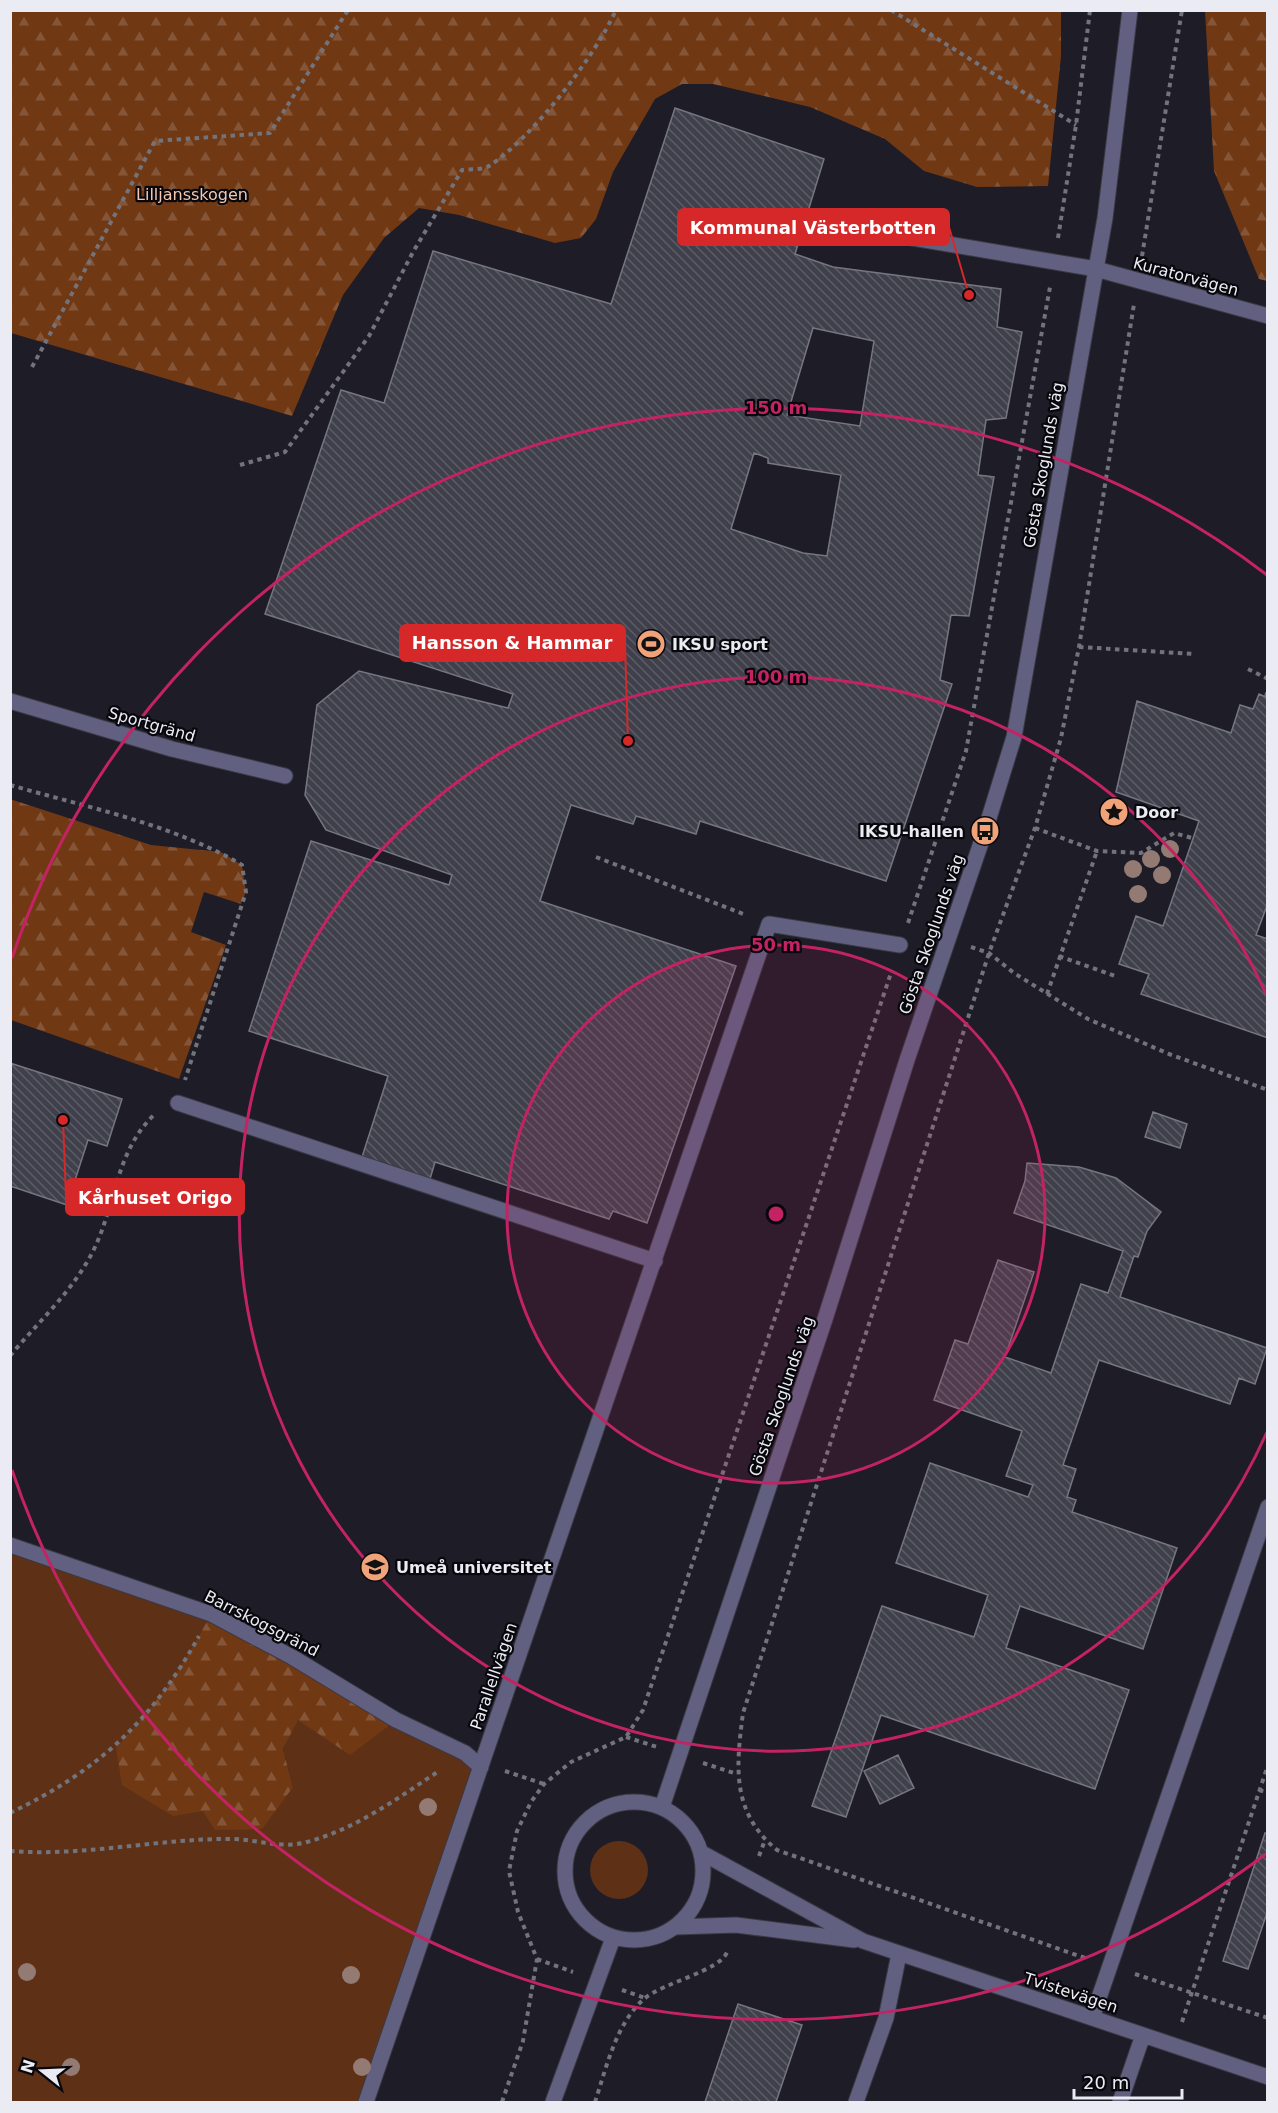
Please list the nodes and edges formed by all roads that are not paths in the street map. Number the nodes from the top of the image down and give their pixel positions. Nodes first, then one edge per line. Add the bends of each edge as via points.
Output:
1 (1131, 10) edge
2 (865, 230) dead end
3 (1096, 270) junction
4 (1268, 315) edge
5 (10, 701) edge
6 (285, 776) dead end
7 (900, 945) road end
8 (177, 1103) road end
9 (655, 1261) junction
10 (1268, 1507) edge
11 (10, 1545) edge
12 (481, 1767) junction
13 (662, 1807) junction
14 (702, 1853) junction
15 (675, 1927) junction
16 (613, 1938) junction
17 (862, 1941) junction
18 (899, 1954) junction
19 (1092, 2018) junction
20 (1143, 2035) junction
21 (1268, 2077) edge
22 (366, 2103) edge
23 (553, 2103) edge
24 (856, 2103) edge
25 (1120, 2103) edge

1 - 3 street, Gösta Skoglunds väg
2 - 3 street, Kuratorvägen
3 - 4 street, Kuratorvägen
3 - 13 street, Gösta Skoglunds väg via 1014,737
5 - 6 street, Sportgränd via 172,749
7 - 9 street, Parallellvägen via 769,924
8 - 9 street
9 - 12 street, Parallellvägen
10 - 19 street
11 - 12 street, Barrskogsgränd via 211,1614 396,1720 465,1753
12 - 22 street, Parallellvägen
13 - 14 street via 689,1828
13 - 16 street via 641,1801 620,1802 594,1814 573,1837 565,1860 573,1904 588,1923
14 - 15 street via 700,1889 690,1911
14 - 17 street, Tvistevägen
15 - 16 street via 647,1939
15 - 17 street, Tvistevägen via 736,1925
16 - 23 street
17 - 18 street, Tvistevägen
18 - 19 street, Tvistevägen
18 - 24 street via 886,2018
19 - 20 street, Tvistevägen
20 - 21 street, Tvistevägen
20 - 25 street

